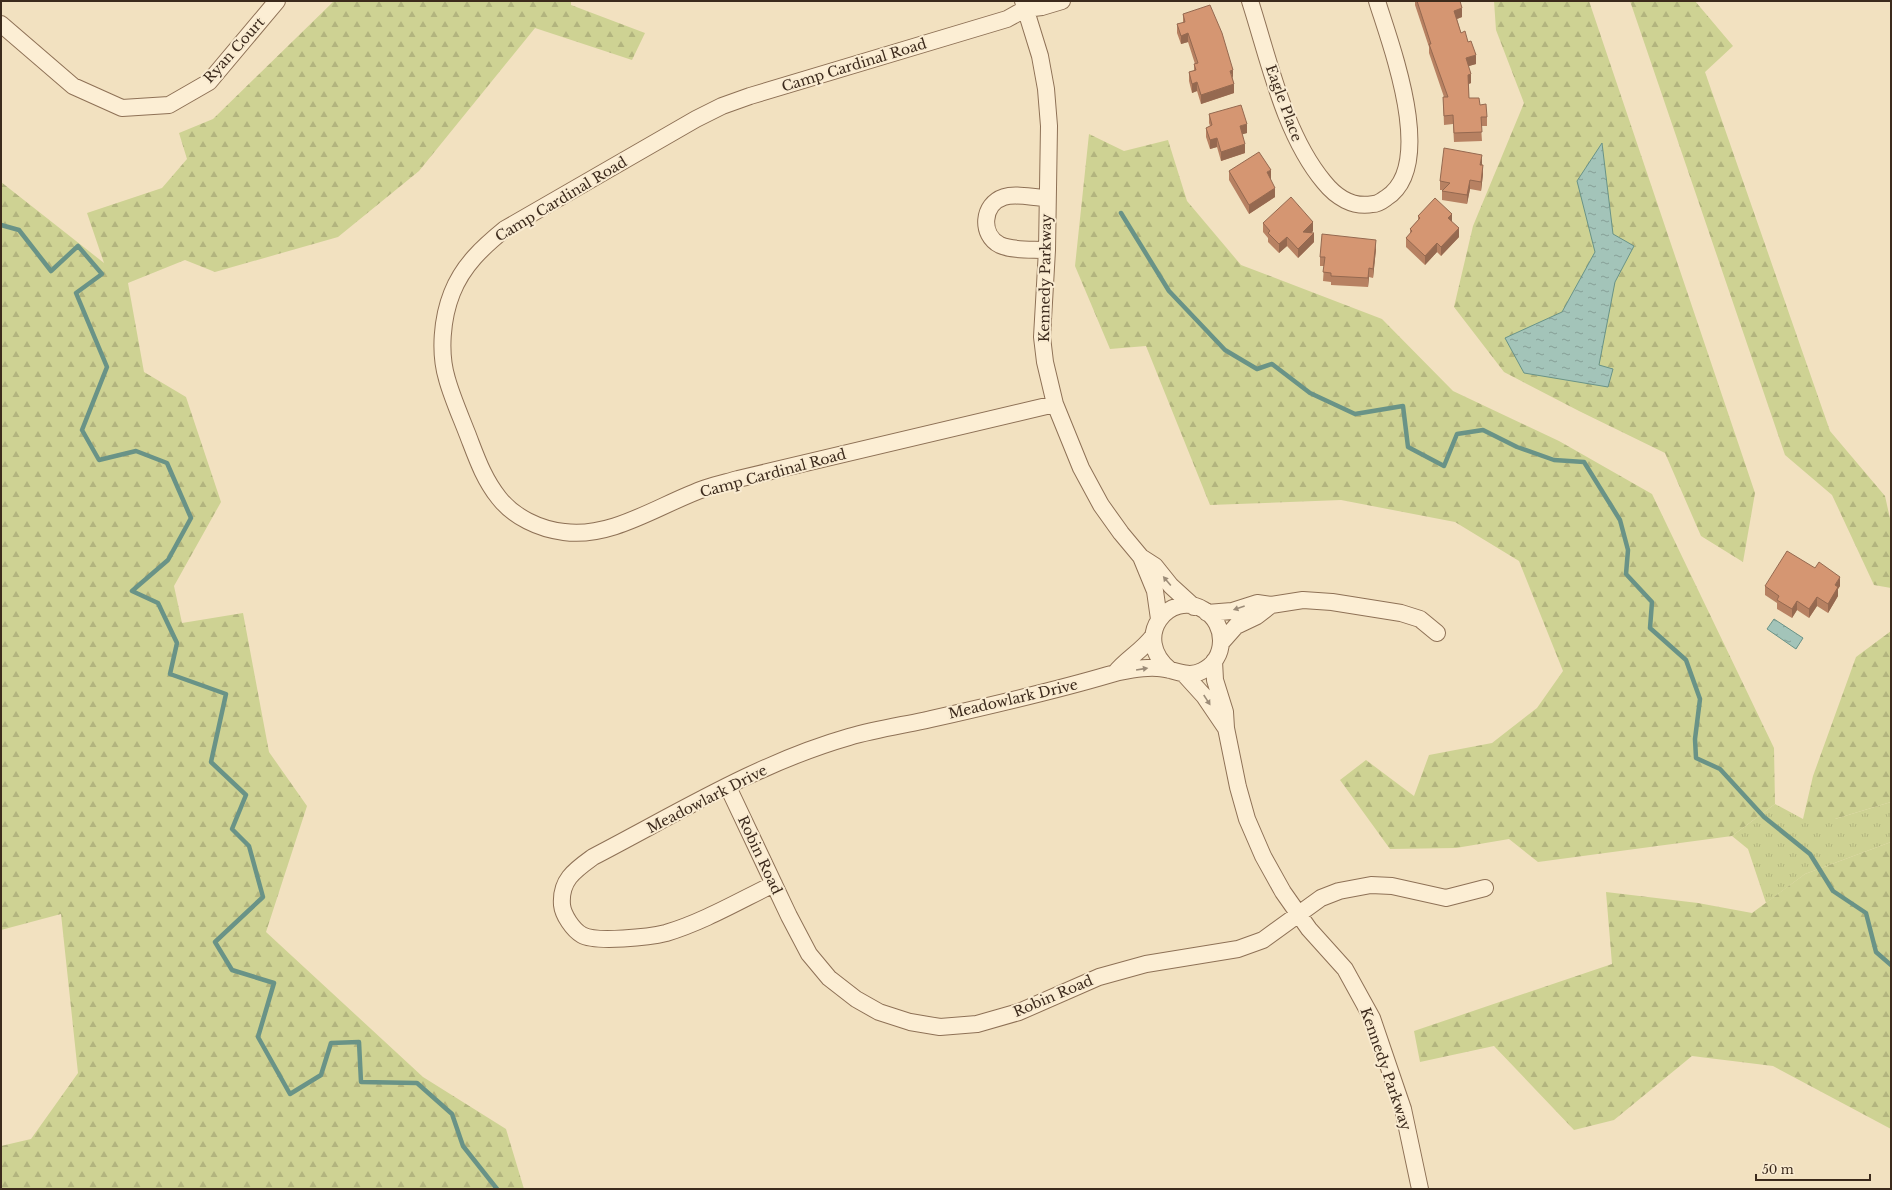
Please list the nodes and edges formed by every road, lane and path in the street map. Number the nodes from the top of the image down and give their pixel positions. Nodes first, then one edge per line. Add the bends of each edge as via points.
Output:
1 (277, 1) edge
2 (1062, 1) edge
3 (1250, 1) edge
4 (1377, 1) edge
5 (1024, 5) edge
6 (1, 24) edge
7 (1047, 198) junction
8 (1047, 250) junction
9 (1055, 404) junction
10 (1141, 556) junction
11 (1270, 605) junction
12 (1201, 610) junction
13 (1159, 620) junction
14 (1437, 633) dead end
15 (1153, 636) junction
16 (1221, 643) junction
17 (1214, 661) junction
18 (1177, 672) junction
19 (1115, 673) junction
20 (1226, 728) junction
21 (728, 787) junction
22 (774, 884) junction
23 (1485, 888) dead end
24 (1298, 915) junction
25 (1419, 1187) edge

1 - 6 street, Ryan Court via 209,82 169,105 122,108 72,86
2 - 5 street, Camp Cardinal Road via 1042,7
3 - 4 street, Eagle Place via 1289,124 1304,154 1324,183 1345,201 1362,206 1377,204 1395,192 1405,175 1410,143 1403,84
5 - 7 street, Kennedy Parkway via 1040,56 1046,89 1049,126
5 - 9 street, Camp Cardinal Road via 1007,19 722,106 505,229 482,248 464,269 452,293 444,323 443,353 446,378 483,475 499,499 520,517 543,528 564,532 588,532 609,528 706,488 738,479
7 - 8 street, Kennedy Parkway
7 - 8 street via 1004,197 995,202 986,217 986,228 990,237 1000,245
8 - 9 street, Kennedy Parkway via 1042,337
9 - 10 street, Kennedy Parkway via 1081,468 1101,504 1121,534
12 -> 10 street, Kennedy Parkway via 1170,586 1155,566
10 - 13 street, Kennedy Parkway via 1155,591
11 -> 12 street via 1257,603 1232,611
11 - 14 street via 1303,600 1401,613 1420,619
11 - 16 street via 1257,616 1236,626
12 - 13 street via 1179,606 1168,611
12 - 16 street via 1219,626
13 - 15 street
15 - 18 street via 1155,654 1161,663
15 - 19 street, Meadowlark Drive
16 - 17 street
17 - 18 street via 1201,672 1190,675
17 - 20 street, Kennedy Parkway via 1215,680 1225,712
19 -> 18 street, Meadowlark Drive via 1144,668
18 -> 20 street, Kennedy Parkway via 1204,696
19 - 21 street, Meadowlark Drive via 1059,690 849,737 769,767
20 - 24 street, Kennedy Parkway via 1247,819 1263,856
21 - 22 street, Robin Road
21 - 22 street, Meadowlark Drive via 593,857 573,872 563,887 562,906 569,922 582,935 599,940 665,933
22 - 24 street, Robin Road via 809,954 829,978 856,999 880,1012 910,1022 940,1027 977,1024 1019,1012 1099,977 1146,964 1238,949 1263,940
23 - 24 street, Robin Road via 1446,898 1392,886 1363,886 1321,898
24 - 25 street, Kennedy Parkway via 1345,969 1372,1018 1403,1109

